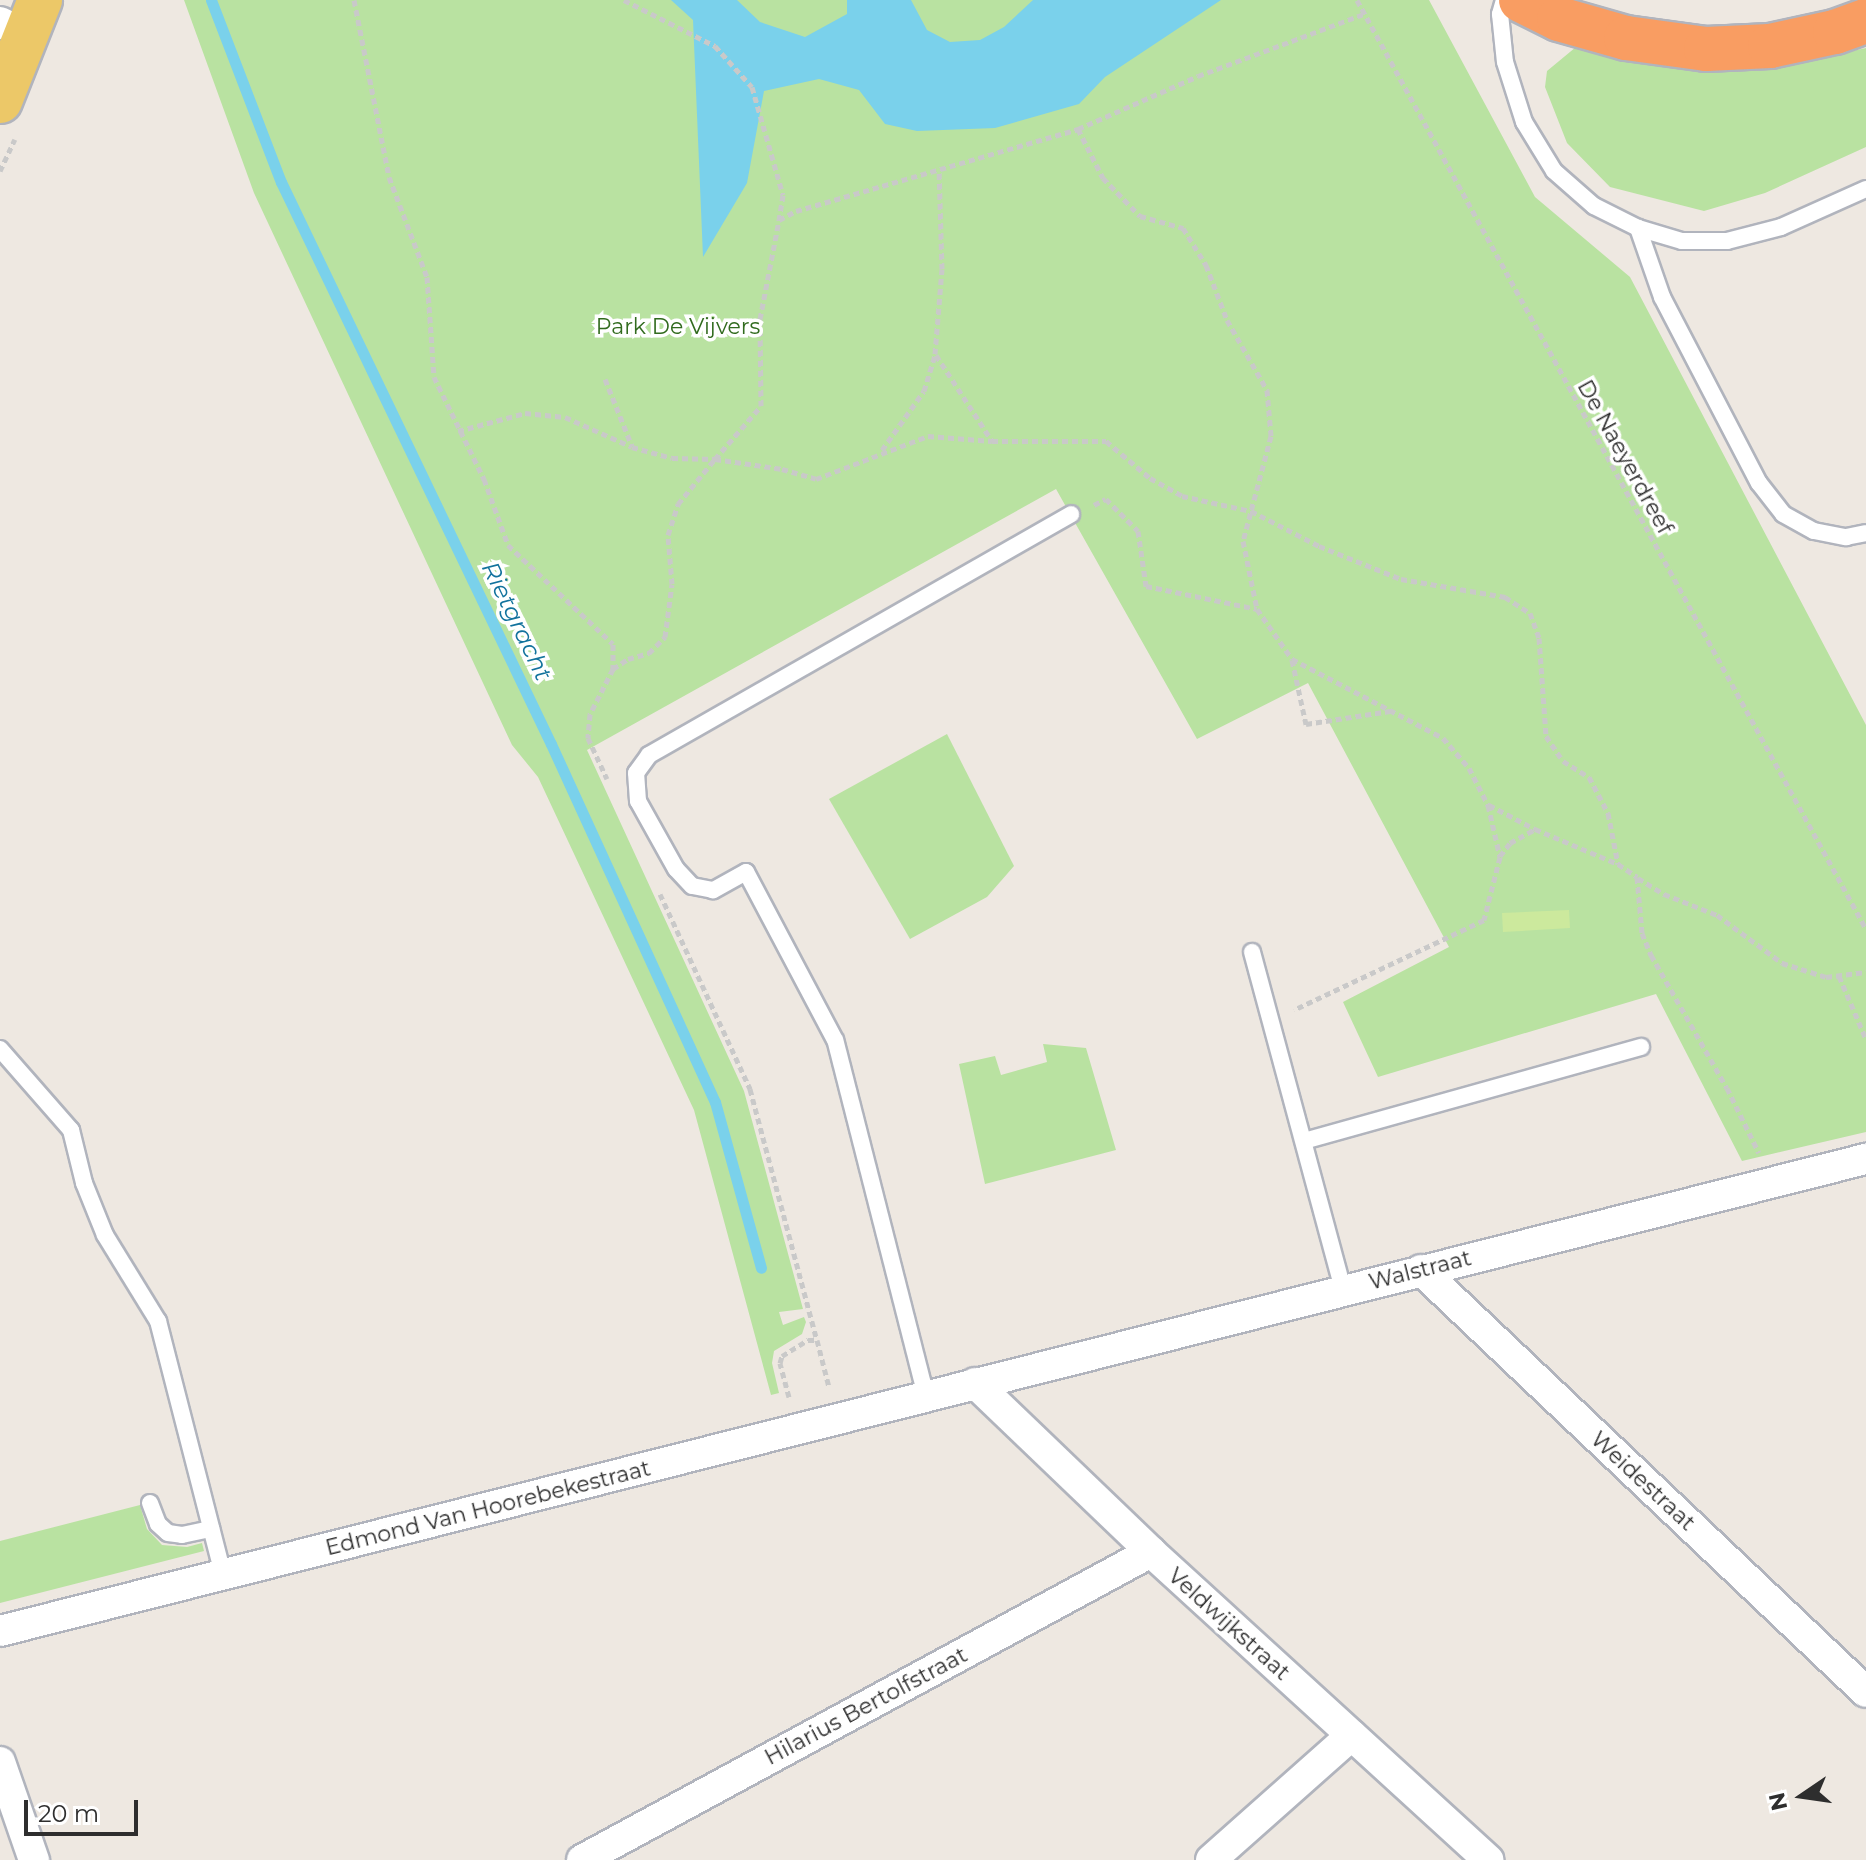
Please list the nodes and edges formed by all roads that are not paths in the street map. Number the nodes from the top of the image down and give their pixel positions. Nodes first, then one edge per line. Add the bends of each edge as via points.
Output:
1 (1504, 0) edge
2 (1521, 0) edge
3 (23, 19) edge
4 (1866, 21) edge
5 (0, 101) edge
6 (1866, 189) edge
7 (1638, 228) junction
8 (1071, 514) road end
9 (1866, 533) edge
10 (1252, 952) dead end
11 (1641, 1047) dead end
12 (0, 1049) edge
13 (1304, 1141) junction
14 (1866, 1159) edge
15 (1421, 1270) junction
16 (1343, 1290) junction
17 (975, 1383) junction
18 (926, 1396) junction
19 (150, 1503) dead end
20 (211, 1529) junction
21 (1151, 1552) junction
22 (223, 1575) junction
23 (0, 1631) edge
24 (1866, 1692) edge
25 (1352, 1735) junction
26 (0, 1762) edge
27 (34, 1860) edge
28 (582, 1860) edge
29 (1211, 1860) edge
30 (1488, 1860) edge

1 - 7 lane via 1500,14 1505,62 1524,122 1554,171 1594,206
2 - 4 highway via 1559,19 1626,38 1706,49 1770,46
3 - 5 main road
6 - 7 lane via 1781,227 1727,241 1682,241
7 - 9 lane via 1662,297 1759,483 1783,514 1814,531 1846,537
8 - 18 lane via 649,755 636,773 638,801 676,869 692,886 713,890 746,872 835,1040
10 - 13 lane
11 - 13 lane
12 - 20 lane via 71,1130 105,1235 158,1321
13 - 16 lane
14 - 15 street, Walstraat
15 - 16 street, Walstraat
15 - 24 street, Weidestraat
16 - 17 street, Walstraat
17 - 18 street, Edmond Van Hoorebekestraat
17 - 21 street, Veldwijkstraat
18 - 22 street, Edmond Van Hoorebekestraat
19 - 20 lane via 168,1533
20 - 22 lane
21 - 25 street, Veldwijkstraat
21 - 28 street, Hilarius Bertolfstraat
22 - 23 street, Edmond Van Hoorebekestraat
25 - 29 street
25 - 30 street, Veldwijkstraat
26 - 27 street

